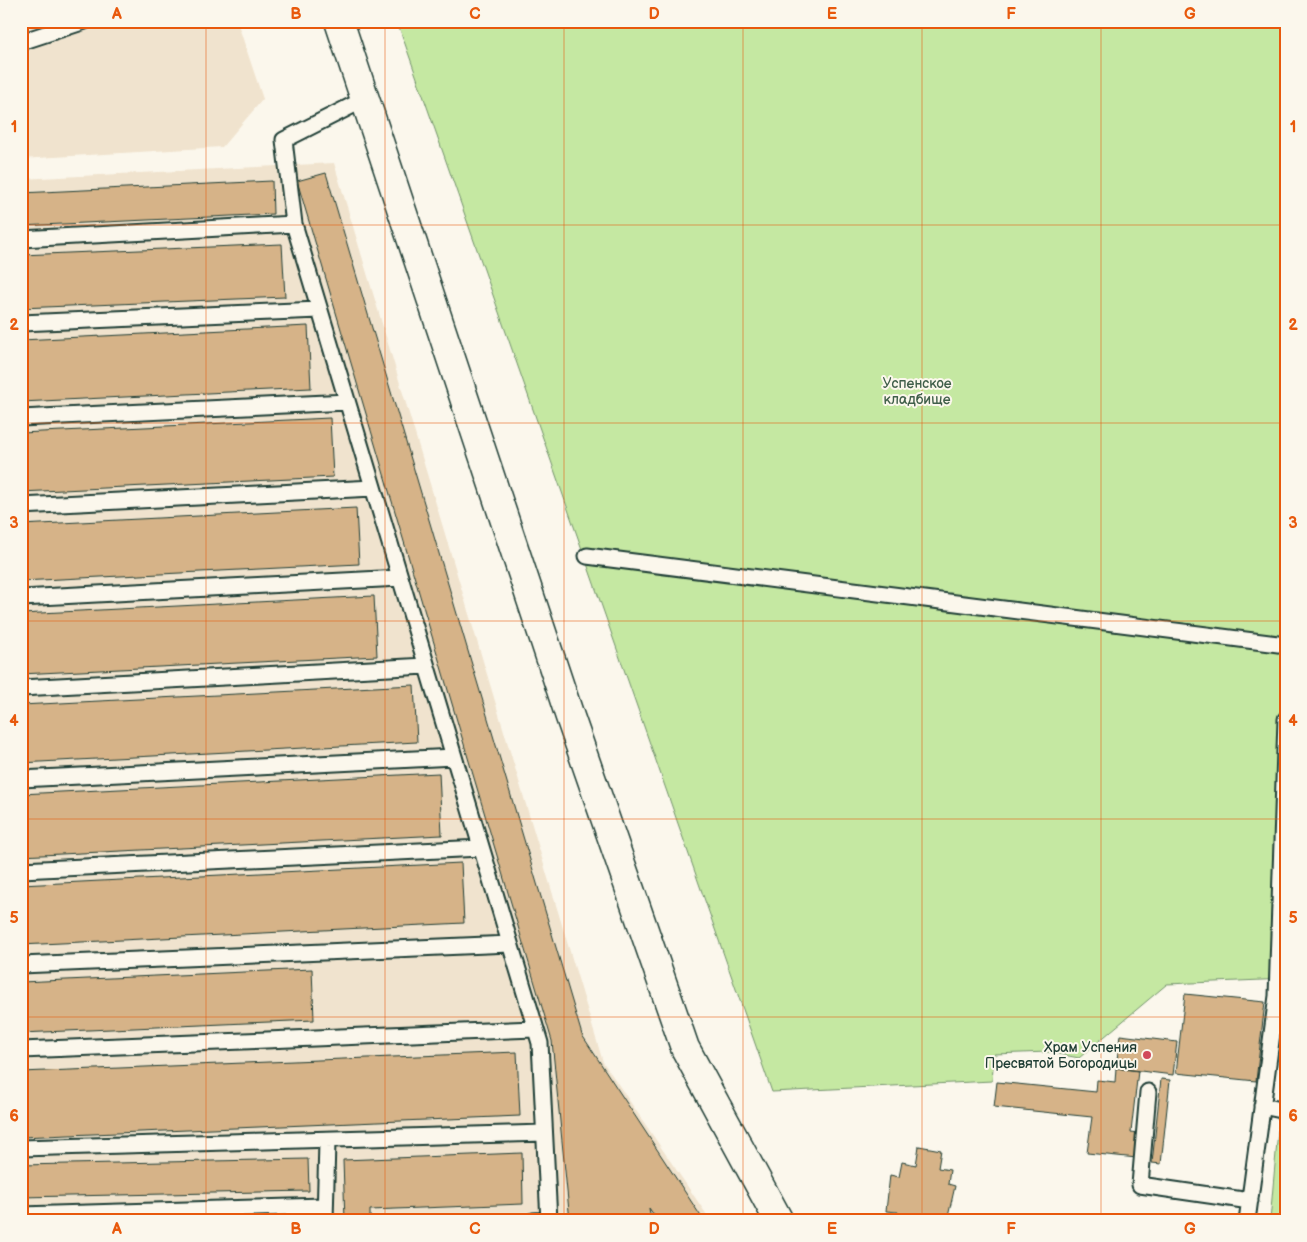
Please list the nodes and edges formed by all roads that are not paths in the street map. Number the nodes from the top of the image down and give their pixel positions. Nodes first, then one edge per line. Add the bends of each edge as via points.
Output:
1 (85, 21) edge
2 (339, 21) edge
3 (21, 42) edge
4 (365, 99) junction
5 (294, 224) junction
6 (21, 239) edge
7 (319, 310) junction
8 (21, 323) edge
9 (347, 402) junction
10 (21, 418) edge
11 (373, 488) junction
12 (21, 506) edge
13 (587, 556) dead end
14 (400, 578) junction
15 (21, 598) edge
16 (1286, 645) edge
17 (426, 666) junction
18 (21, 688) edge
19 (1286, 719) edge
20 (454, 757) junction
21 (21, 779) edge
22 (481, 848) junction
23 (21, 870) edge
24 (510, 944) junction
25 (21, 964) edge
26 (1282, 996) edge
27 (535, 1029) junction
28 (21, 1050) edge
29 (1148, 1092) dead end
30 (1262, 1106) junction
31 (1286, 1111) edge
32 (544, 1134) junction
33 (326, 1141) junction
34 (21, 1148) edge
35 (1250, 1201) junction
36 (324, 1213) edge
37 (21, 1215) edge
38 (549, 1220) edge
39 (533, 1221) edge
40 (779, 1221) edge
41 (1247, 1221) edge

1 - 3 lane
2 - 4 main road
4 - 5 lane via 284,140
4 - 40 main road via 570,718 685,1048
5 - 6 lane
5 - 7 lane
7 - 8 lane
7 - 9 lane
9 - 10 lane
9 - 11 lane
11 - 12 lane
11 - 14 lane
13 - 16 lane
14 - 15 lane
14 - 17 lane
17 - 18 lane
17 - 20 lane
19 - 26 lane
20 - 21 lane
20 - 22 lane
22 - 23 lane
22 - 24 lane
24 - 25 lane
24 - 27 lane
26 - 30 lane
27 - 28 lane
27 - 32 lane via 540,1043
29 - 35 lane via 1140,1185
30 - 31 lane
30 - 35 lane
32 - 33 lane
32 - 38 lane
33 - 34 lane
33 - 36 lane
35 - 41 lane
36 - 37 lane
38 - 39 lane

